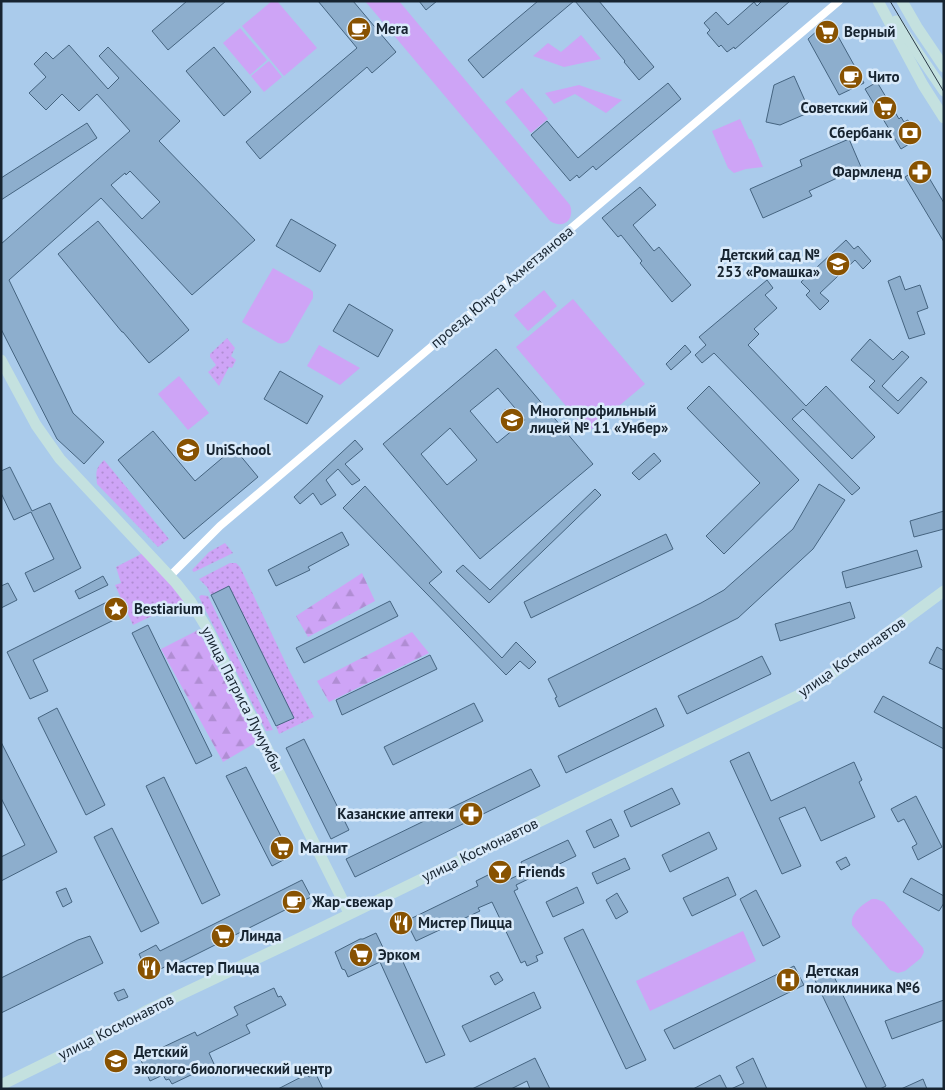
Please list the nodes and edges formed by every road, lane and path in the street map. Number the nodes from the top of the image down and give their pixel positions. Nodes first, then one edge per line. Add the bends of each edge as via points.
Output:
1 (839, 1) edge
2 (880, 1) edge
3 (902, 1) edge
4 (916, 27) junction
5 (944, 67) edge
6 (944, 85) edge
7 (944, 91) edge
8 (940, 103) edge
9 (944, 118) edge
10 (1, 360) edge
11 (170, 576) junction
12 (944, 591) edge
13 (350, 913) junction
14 (1, 1085) edge

1 - 11 street, проезд Юнуса Ахметзянова via 227,520
2 - 7 street
2 - 8 street
3 - 4 street
4 - 5 street
4 - 6 street
8 - 9 street
10 - 11 street, улица Патриса Лумумбы via 36,426 60,459
11 - 13 street, улица Патриса Лумумбы via 208,630
12 - 13 street, улица Космонавтов via 799,695
13 - 14 street, улица Космонавтов

